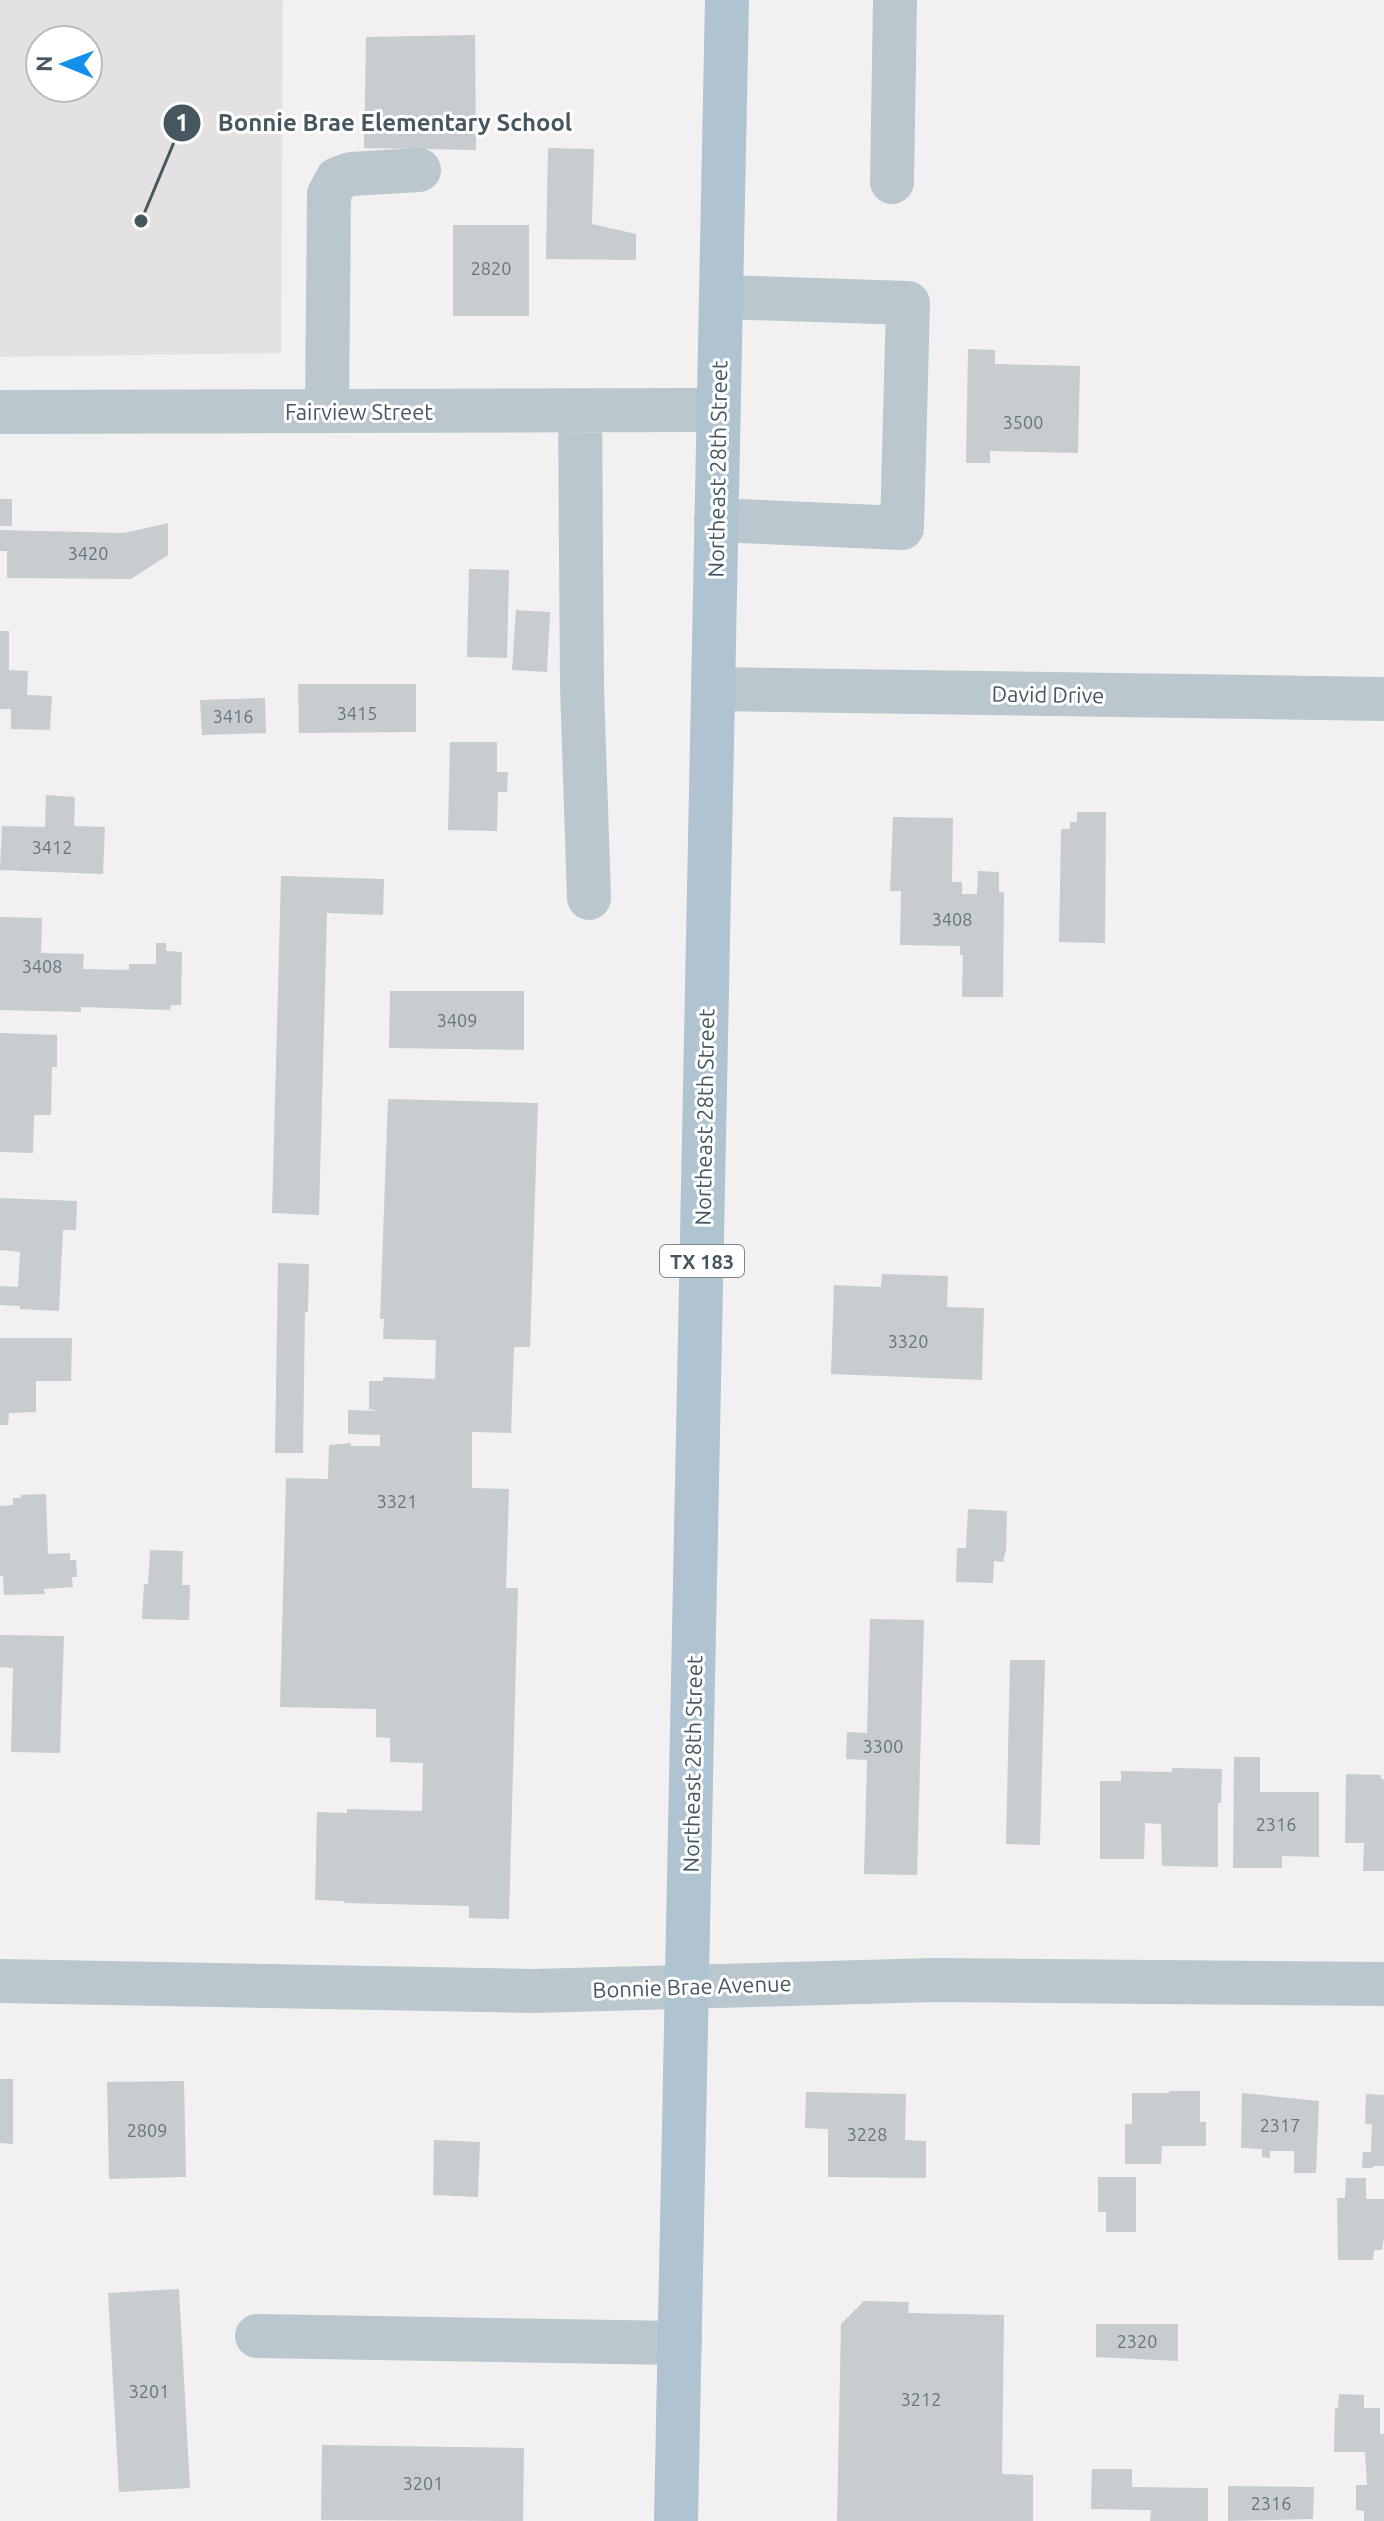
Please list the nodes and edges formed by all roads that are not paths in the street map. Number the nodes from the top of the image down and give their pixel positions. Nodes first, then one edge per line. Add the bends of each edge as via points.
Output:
1 (727, 0) edge
2 (895, 0) edge
3 (419, 170) dead end
4 (892, 182) dead end
5 (721, 297) junction
6 (718, 410) junction
7 (327, 411) junction
8 (580, 411) junction
9 (0, 412) edge
10 (716, 520) junction
11 (713, 689) junction
12 (1384, 699) edge
13 (589, 898) dead end
14 (0, 1981) edge
15 (1384, 1984) edge
16 (687, 1986) junction
17 (257, 2336) dead end
18 (680, 2343) junction
19 (676, 2521) edge

1 - 5 main road, Northeast 28th Street / TX 183
2 - 4 street
3 - 7 street via 351,174 337,179 329,194
5 - 6 main road, Northeast 28th Street / TX 183
5 - 10 street via 908,303 902,528
6 - 8 street, Fairview Street
6 - 10 main road, Northeast 28th Street / TX 183
7 - 8 street, Fairview Street
7 - 9 street, Fairview Street
8 - 13 street
10 - 11 main road, Northeast 28th Street / TX 183
11 - 12 street, David Drive
11 - 16 main road, Northeast 28th Street / TX 183
14 - 16 street, Bonnie Brae Avenue via 533,1991
15 - 16 street, Bonnie Brae Avenue via 934,1980
16 - 18 main road, Northeast 28th Street / TX 183
17 - 18 street
18 - 19 main road, Northeast 28th Street / TX 183

